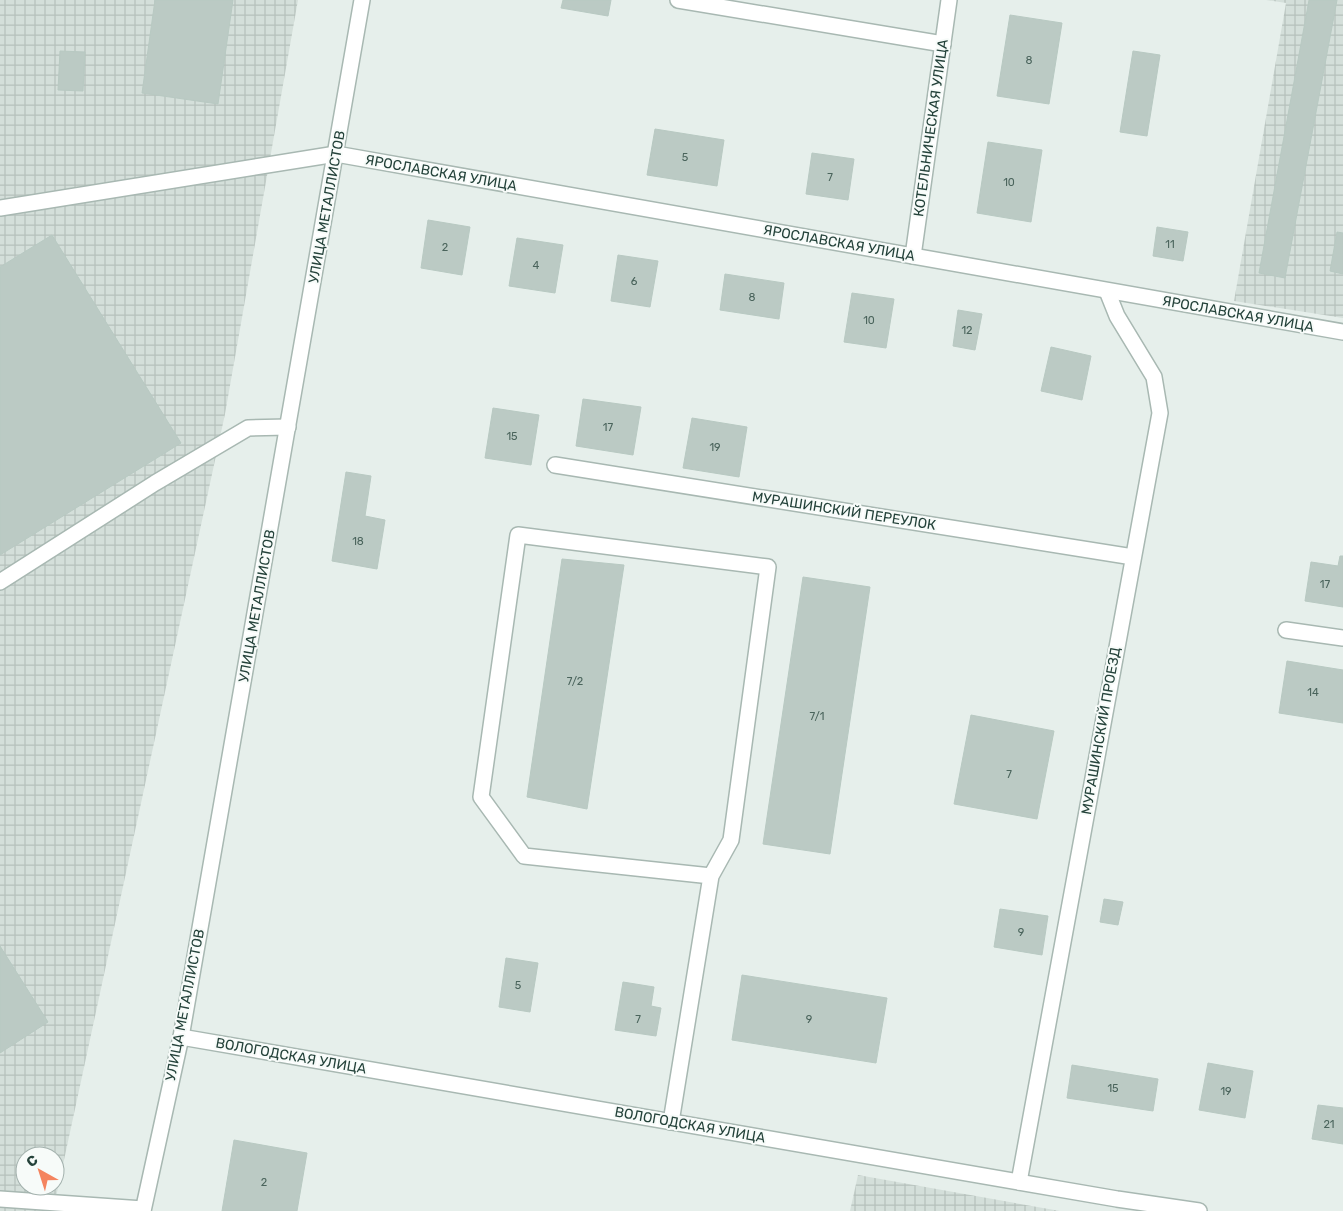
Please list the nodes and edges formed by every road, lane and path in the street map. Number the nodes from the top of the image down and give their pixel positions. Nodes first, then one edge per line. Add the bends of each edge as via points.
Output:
1 (362, 0) edge
2 (678, 0) edge
3 (949, 0) edge
4 (943, 44) junction
5 (336, 154) junction
6 (0, 208) edge
7 (913, 256) junction
8 (1107, 291) junction
9 (1343, 332) edge
10 (288, 427) junction
11 (555, 465) dead end
12 (1133, 557) junction
13 (0, 582) edge
14 (1286, 630) dead end
15 (1343, 638) edge
16 (710, 876) junction
17 (181, 1037) junction
18 (671, 1122) junction
19 (1019, 1182) junction
20 (0, 1199) edge
21 (1163, 1208) edge
22 (143, 1210) edge
23 (1199, 1211) edge

1 - 5 street, УЛИЦА МЕТАЛЛИСТОВ
2 - 4 street
3 - 4 street, КОТЕЛЬНИЧЕСКАЯ УЛИЦА
4 - 7 street, КОТЕЛЬНИЧЕСКАЯ УЛИЦА
5 - 6 street, ЯРОСЛАВСКАЯ УЛИЦА
5 - 7 street, ЯРОСЛАВСКАЯ УЛИЦА
5 - 10 street, УЛИЦА МЕТАЛЛИСТОВ
7 - 8 street, ЯРОСЛАВСКАЯ УЛИЦА
8 - 9 street, ЯРОСЛАВСКАЯ УЛИЦА
8 - 12 street, МУРАШИНСКИЙ ПРОЕЗД via 1117,316 1154,377 1160,413
10 - 13 street via 248,428
10 - 17 street, УЛИЦА МЕТАЛЛИСТОВ
11 - 12 street, МУРАШИНСКИЙ ПЕРЕУЛОК
12 - 19 street, МУРАШИНСКИЙ ПРОЕЗД
14 - 15 street
16 - 16 street via 731,840 768,568 518,535 481,797 524,856
16 - 18 street
17 - 18 street, ВОЛОГОДСКАЯ УЛИЦА
17 - 22 street, УЛИЦА МЕТАЛЛИСТОВ
18 - 19 street, ВОЛОГОДСКАЯ УЛИЦА
19 - 21 street, ВОЛОГОДСКАЯ УЛИЦА
20 - 22 street
21 - 23 street, ВОЛОГОДСКАЯ УЛИЦА

